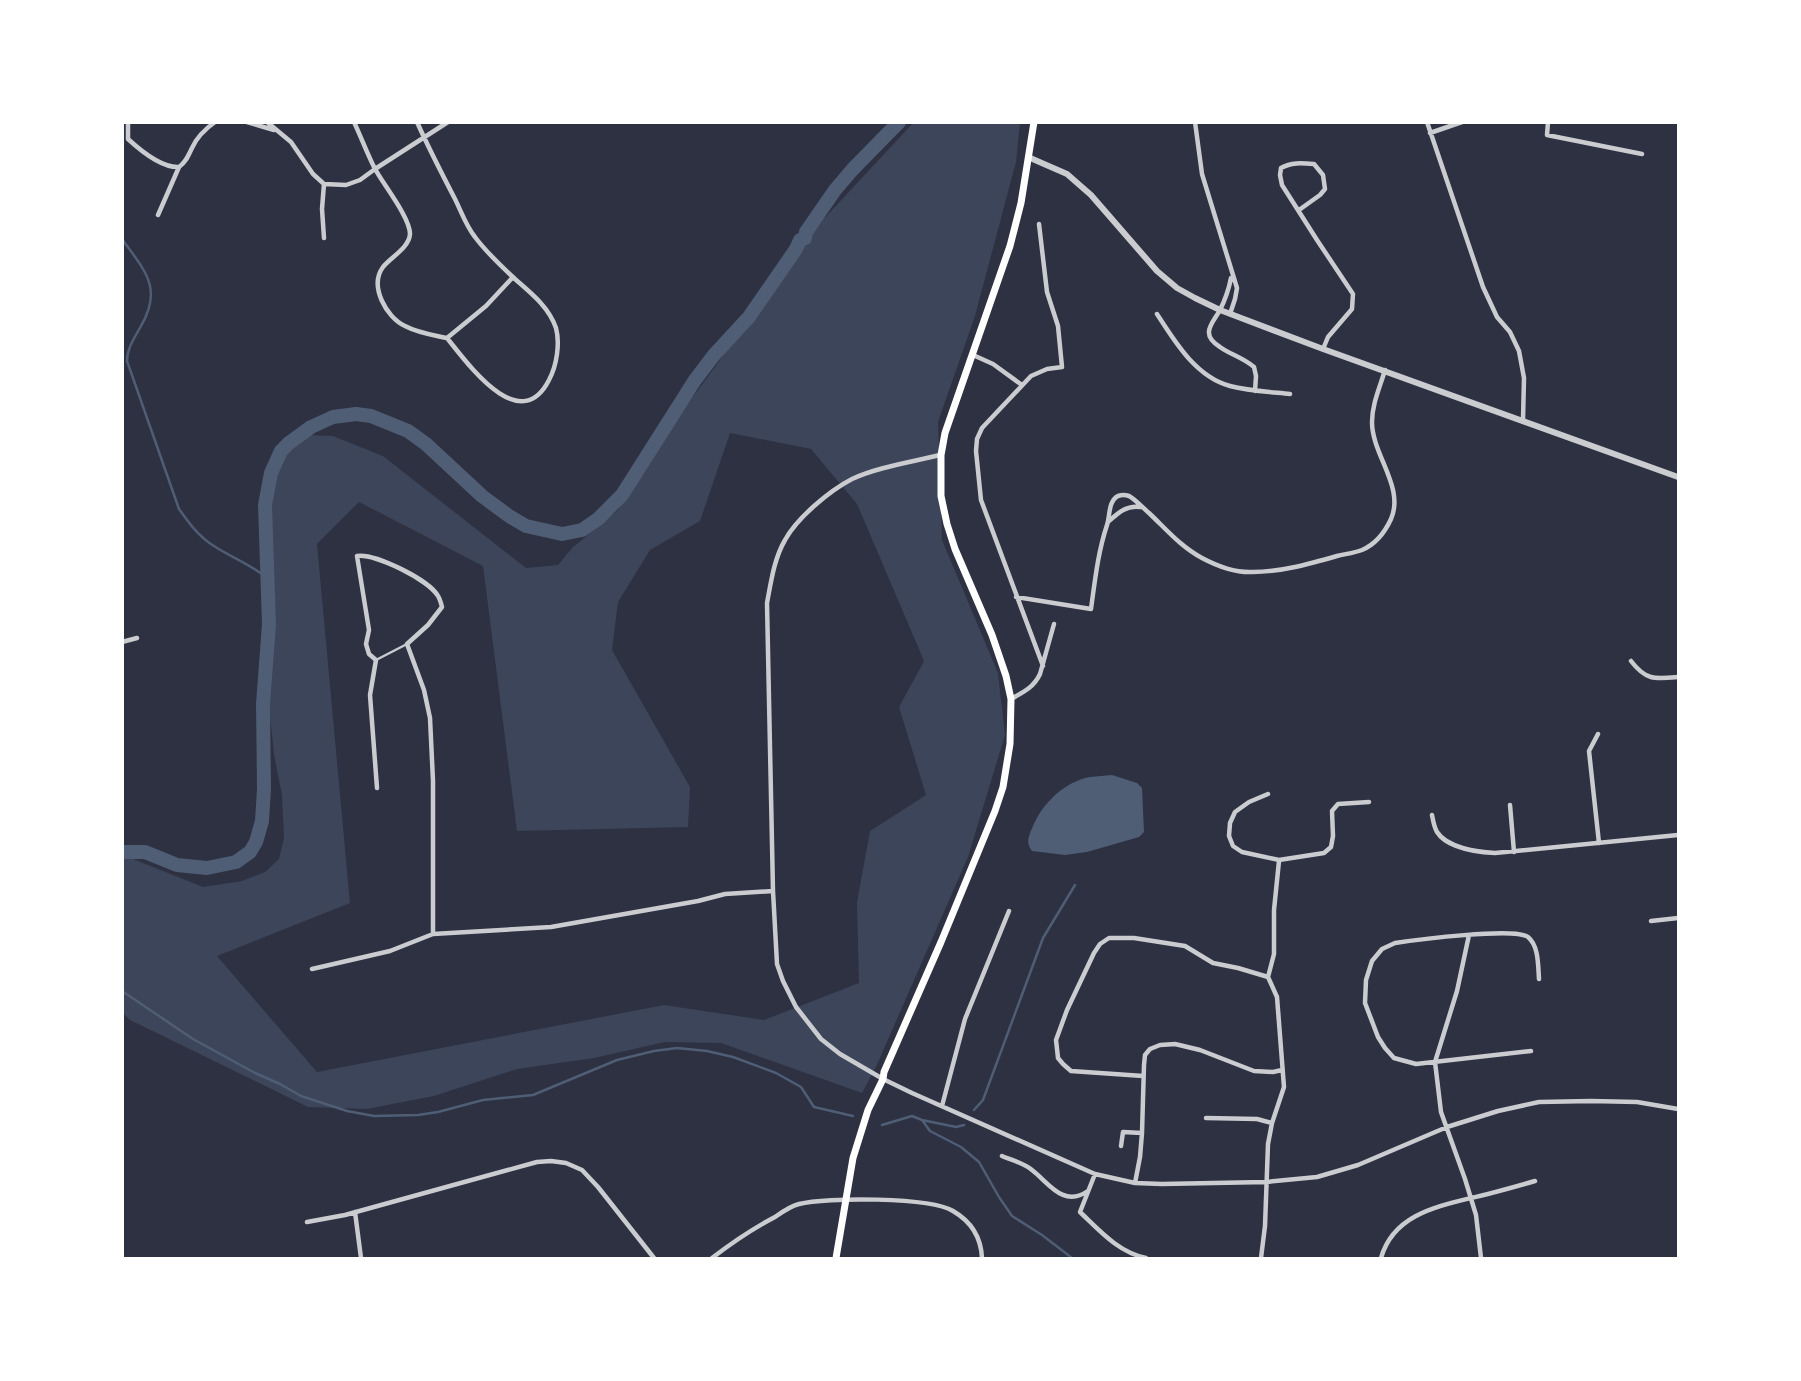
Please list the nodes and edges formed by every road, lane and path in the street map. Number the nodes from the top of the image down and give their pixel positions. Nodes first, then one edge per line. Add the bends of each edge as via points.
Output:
1 (128, 122) edge
2 (215, 122) edge
3 (247, 122) edge
4 (267, 122) edge
5 (354, 122) edge
6 (418, 122) edge
7 (448, 122) edge
8 (1034, 122) edge
9 (1195, 122) edge
10 (1427, 122) edge
11 (1462, 122) edge
12 (1548, 122) edge
13 (275, 131) junction
14 (1430, 133) junction
15 (424, 137) junction
16 (1642, 154) dead end
17 (1028, 157) junction
18 (179, 167) junction
19 (375, 169) junction
20 (324, 184) junction
21 (1299, 211) junction
22 (158, 215) dead end
23 (1039, 224) dead end
24 (324, 238) dead end
25 (1231, 275) junction
26 (513, 277) junction
27 (1220, 310) junction
28 (1157, 314) dead end
29 (1230, 314) junction
30 (447, 338) junction
31 (1323, 349) junction
32 (973, 355) junction
33 (1385, 370) junction
34 (1023, 385) junction
35 (1255, 391) junction
36 (1290, 394) dead end
37 (1523, 420) junction
38 (941, 455) junction
39 (1678, 477) edge
40 (1144, 508) junction
41 (1108, 522) junction
42 (1016, 597) junction
43 (1054, 624) dead end
44 (137, 638) dead end
45 (122, 642) edge
46 (407, 644) junction
47 (376, 660) junction
48 (1632, 661) dead end
49 (1042, 666) junction
50 (1678, 677) edge
51 (1011, 699) junction
52 (1598, 734) dead end
53 (377, 788) dead end
54 (1268, 794) dead end
55 (1369, 802) dead end
56 (1510, 805) dead end
57 (1432, 815) dead end
58 (1678, 835) edge
59 (1599, 843) junction
60 (1514, 852) junction
61 (1279, 860) junction
62 (773, 891) junction
63 (1009, 911) dead end
64 (1678, 918) edge
65 (1651, 921) dead end
66 (433, 934) junction
67 (1469, 935) junction
68 (312, 969) dead end
69 (1268, 978) junction
70 (1539, 979) dead end
71 (1531, 1051) dead end
72 (1435, 1062) junction
73 (1282, 1070) junction
74 (1143, 1076) junction
75 (883, 1079) junction
76 (942, 1106) junction
77 (1678, 1109) edge
78 (1206, 1118) dead end
79 (1272, 1123) junction
80 (1447, 1127) junction
81 (1142, 1133) junction
82 (1121, 1146) dead end
83 (1002, 1156) dead end
84 (1095, 1174) junction
85 (1535, 1181) dead end
86 (1266, 1182) junction
87 (1135, 1183) junction
88 (1090, 1190) junction
89 (845, 1198) junction
90 (1471, 1198) junction
91 (355, 1212) junction
92 (307, 1222) dead end
93 (361, 1258) edge
94 (654, 1258) edge
95 (712, 1258) edge
96 (836, 1258) edge
97 (982, 1258) edge
98 (1146, 1258) edge
99 (1261, 1258) edge
100 (1381, 1258) edge
101 (1481, 1258) edge

1 - 18 street via 128,139 134,145 173,168
2 - 18 street
3 - 13 street
4 - 13 street
5 - 19 street
6 - 15 street
7 - 15 street
8 - 17 main road
9 - 25 street via 1202,174
10 - 14 street
11 - 14 street
12 - 16 street via 1547,135
13 - 20 street via 291,142
14 - 37 street via 1483,288 1519,351
15 - 19 street
15 - 26 street via 473,236
17 - 27 street via 1066,174 1091,195 1157,271
17 - 32 main road via 1010,246
18 - 22 street
19 - 20 street via 346,185
19 - 30 street via 410,233 379,274 382,302 408,328
20 - 24 street
21 - 21 street via 1282,185 1281,168 1314,164 1323,175 1325,189
21 - 31 street via 1353,294 1352,309
23 - 34 street via 1062,367 1031,376
25 - 27 street
25 - 29 street via 1237,288
26 - 30 street
26 - 30 street via 546,309 556,329 551,376 534,400 519,401 493,388
27 - 29 street
27 - 35 street via 1210,322 1209,334 1221,348 1254,367
28 - 35 street via 1184,354 1212,379
29 - 31 street
31 - 33 street
32 - 34 street
32 - 38 main road
33 - 37 street
33 - 40 street via 1372,422 1374,441 1391,480 1392,516 1384,532 1363,550 1296,567 1234,571 1186,548
34 - 42 street via 982,428 976,451 981,500
35 - 36 street
37 - 39 street
38 - 51 main road via 941,496 947,524 992,635
38 - 62 street via 852,480 803,517 784,541 767,603
40 - 41 street via 1125,509
40 - 41 street via 1129,496 1118,496
41 - 42 street via 1091,608
42 - 49 street
43 - 49 street
44 - 45 street
46 - 47 lane
46 - 47 street via 442,607 438,594 410,573 358,556 369,630 366,644
46 - 66 street via 430,718
47 - 53 street via 370,695
48 - 50 street via 1654,679
49 - 51 street via 1032,687
51 - 75 main road via 1008,762 995,811
52 - 59 street via 1589,751
54 - 61 street via 1236,812 1229,836 1242,852
55 - 61 street via 1338,804 1332,811 1331,847 1324,853
56 - 60 street
57 - 60 street via 1437,833 1453,845 1476,852
58 - 59 street
59 - 60 street
61 - 69 street via 1274,954
62 - 66 street via 726,894 551,927
62 - 75 street via 777,964 796,1007 821,1039
63 - 76 street via 965,1019
64 - 65 street
66 - 68 street via 390,951
67 - 70 street via 1520,933 1528,937 1535,947
67 - 72 street
67 - 72 street via 1395,943 1372,961 1366,980 1365,1003 1385,1048 1394,1058 1416,1064
69 - 73 street via 1277,997
69 - 74 street via 1213,963 1185,946 1134,938 1105,939 1067,1010 1056,1051 1071,1071
71 - 72 street
72 - 80 street
73 - 74 street via 1254,1071 1189,1046 1164,1044 1145,1055
73 - 79 street via 1284,1087
74 - 81 street
75 - 76 street
75 - 89 main road via 868,1110
76 - 84 street
77 - 80 street via 1637,1102 1539,1102
78 - 79 street
79 - 86 street
80 - 86 street via 1358,1165 1317,1177
80 - 90 street
81 - 82 street via 1123,1132
81 - 87 street
83 - 88 street via 1031,1168 1067,1197
84 - 87 street
84 - 88 street
85 - 90 street
86 - 87 street
86 - 99 street
88 - 98 street via 1080,1212 1110,1241
89 - 95 street via 797,1204
89 - 96 main road
89 - 97 street via 919,1202 952,1210 976,1231
90 - 100 street via 1415,1215 1401,1226
90 - 101 street
91 - 92 street
91 - 93 street
91 - 94 street via 537,1162 566,1163 582,1170 598,1186

